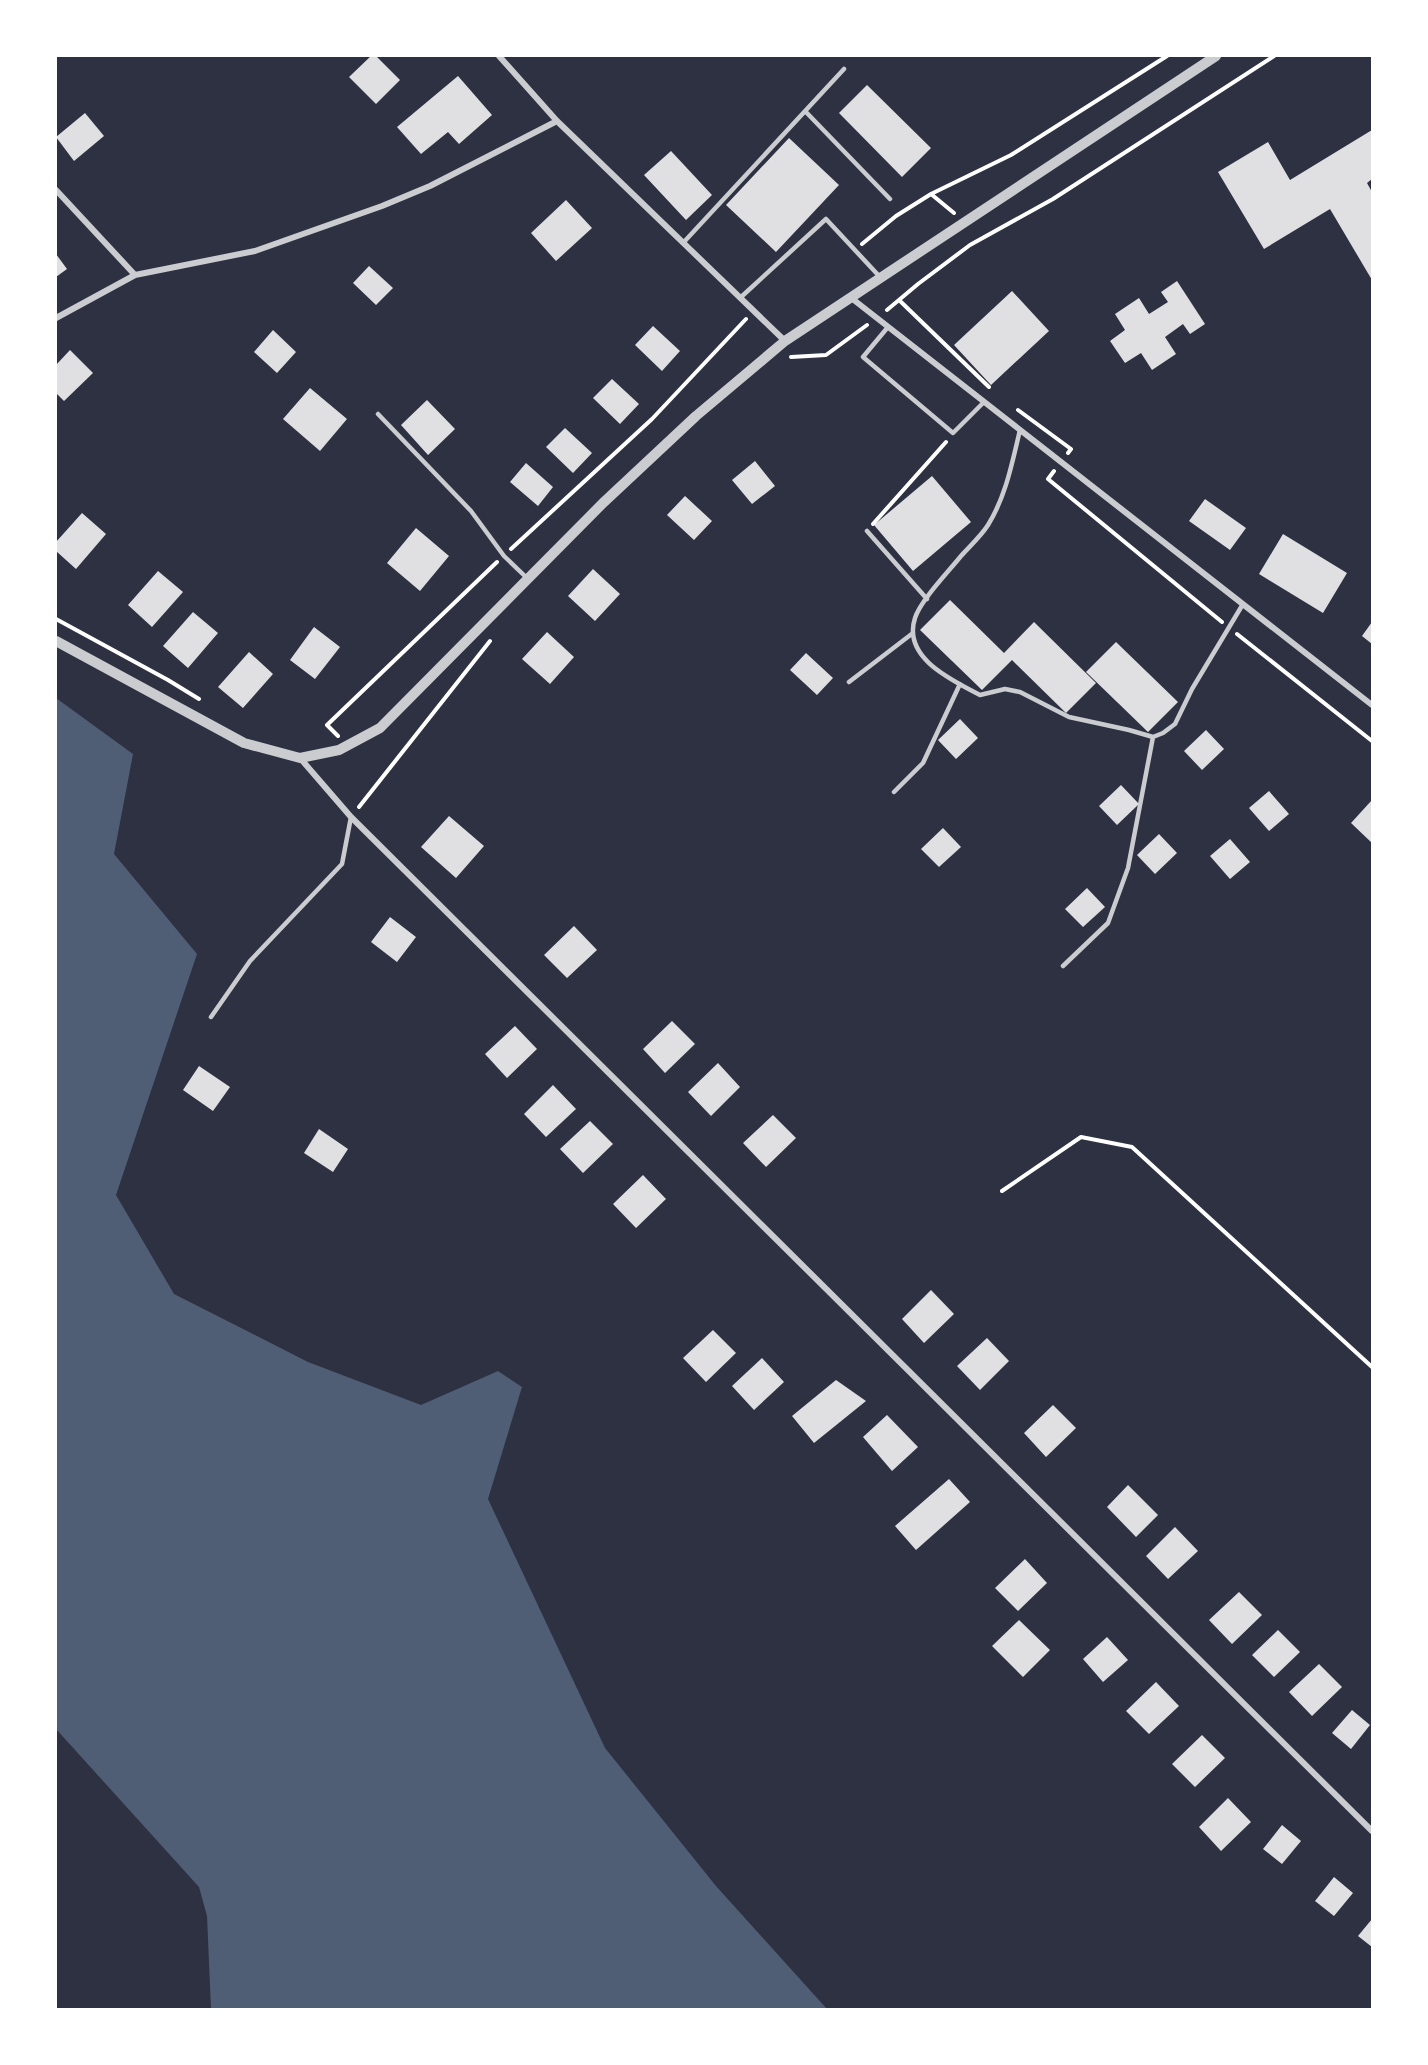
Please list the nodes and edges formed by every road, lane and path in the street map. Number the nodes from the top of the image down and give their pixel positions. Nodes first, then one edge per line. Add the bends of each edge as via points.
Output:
1 (499, 56) edge
2 (1167, 56) edge
3 (1216, 56) edge
4 (1274, 56) edge
5 (844, 69) dead end
6 (805, 111) junction
7 (557, 121) junction
8 (56, 190) edge
9 (890, 199) dead end
10 (683, 243) junction
11 (855, 250) junction
12 (135, 275) junction
13 (880, 277) junction
14 (850, 297) junction
15 (740, 298) junction
16 (753, 310) junction
17 (56, 318) edge
18 (877, 318) junction
19 (888, 327) junction
20 (785, 340) junction
21 (788, 357) dead end
22 (984, 402) junction
23 (378, 414) dead end
24 (1020, 430) junction
25 (953, 433) junction
26 (867, 531) joint
27 (504, 556) junction
28 (528, 579) junction
29 (927, 599) junction
30 (1243, 604) junction
31 (56, 619) edge
32 (913, 633) junction
33 (494, 635) dead end
34 (56, 640) edge
35 (849, 682) dead end
36 (960, 684) junction
37 (208, 705) dead end
38 (1372, 705) edge
39 (1154, 737) junction
40 (329, 740) dead end
41 (300, 758) junction
42 (894, 792) dead end
43 (351, 817) junction
44 (1063, 966) dead end
45 (211, 1017) dead end
46 (1002, 1191) dead end
47 (1372, 1368) edge
48 (1372, 1832) edge

1 - 7 street
2 - 11 path via 1011,155 931,194 896,216
3 - 13 street
4 - 18 path via 1053,199 970,245
5 - 6 lane
6 - 9 lane
6 - 10 lane
7 - 10 street
7 - 12 street via 430,186 372,209 255,251
8 - 12 street
10 - 15 street
11 - 13 lane
11 - 15 lane via 826,219
12 - 17 street
13 - 14 street
14 - 18 street
14 - 20 street
15 - 16 street
16 - 20 street
16 - 27 path via 652,419
18 - 19 street
18 - 21 path via 825,355
19 - 22 street
19 - 25 lane via 863,357
20 - 28 street via 696,416
22 - 24 street
22 - 25 lane
23 - 27 lane via 471,511
24 - 29 lane via 1006,487 988,526
24 - 30 street
25 - 26 path
26 - 29 lane
27 - 28 lane
27 - 40 path via 327,725 338,736
28 - 41 street via 380,728 339,750
29 - 32 lane via 915,618
30 - 38 street
30 - 39 lane via 1175,724
31 - 37 path
32 - 35 lane
32 - 36 lane via 918,651 927,662
33 - 43 path
34 - 41 street via 244,743
36 - 39 lane via 980,695 1005,688 1020,692 1069,717
36 - 42 lane via 923,763
39 - 44 lane via 1128,868 1108,923
41 - 43 street
43 - 45 lane via 342,864 250,961
43 - 48 street
46 - 47 path via 1081,1137 1132,1148

